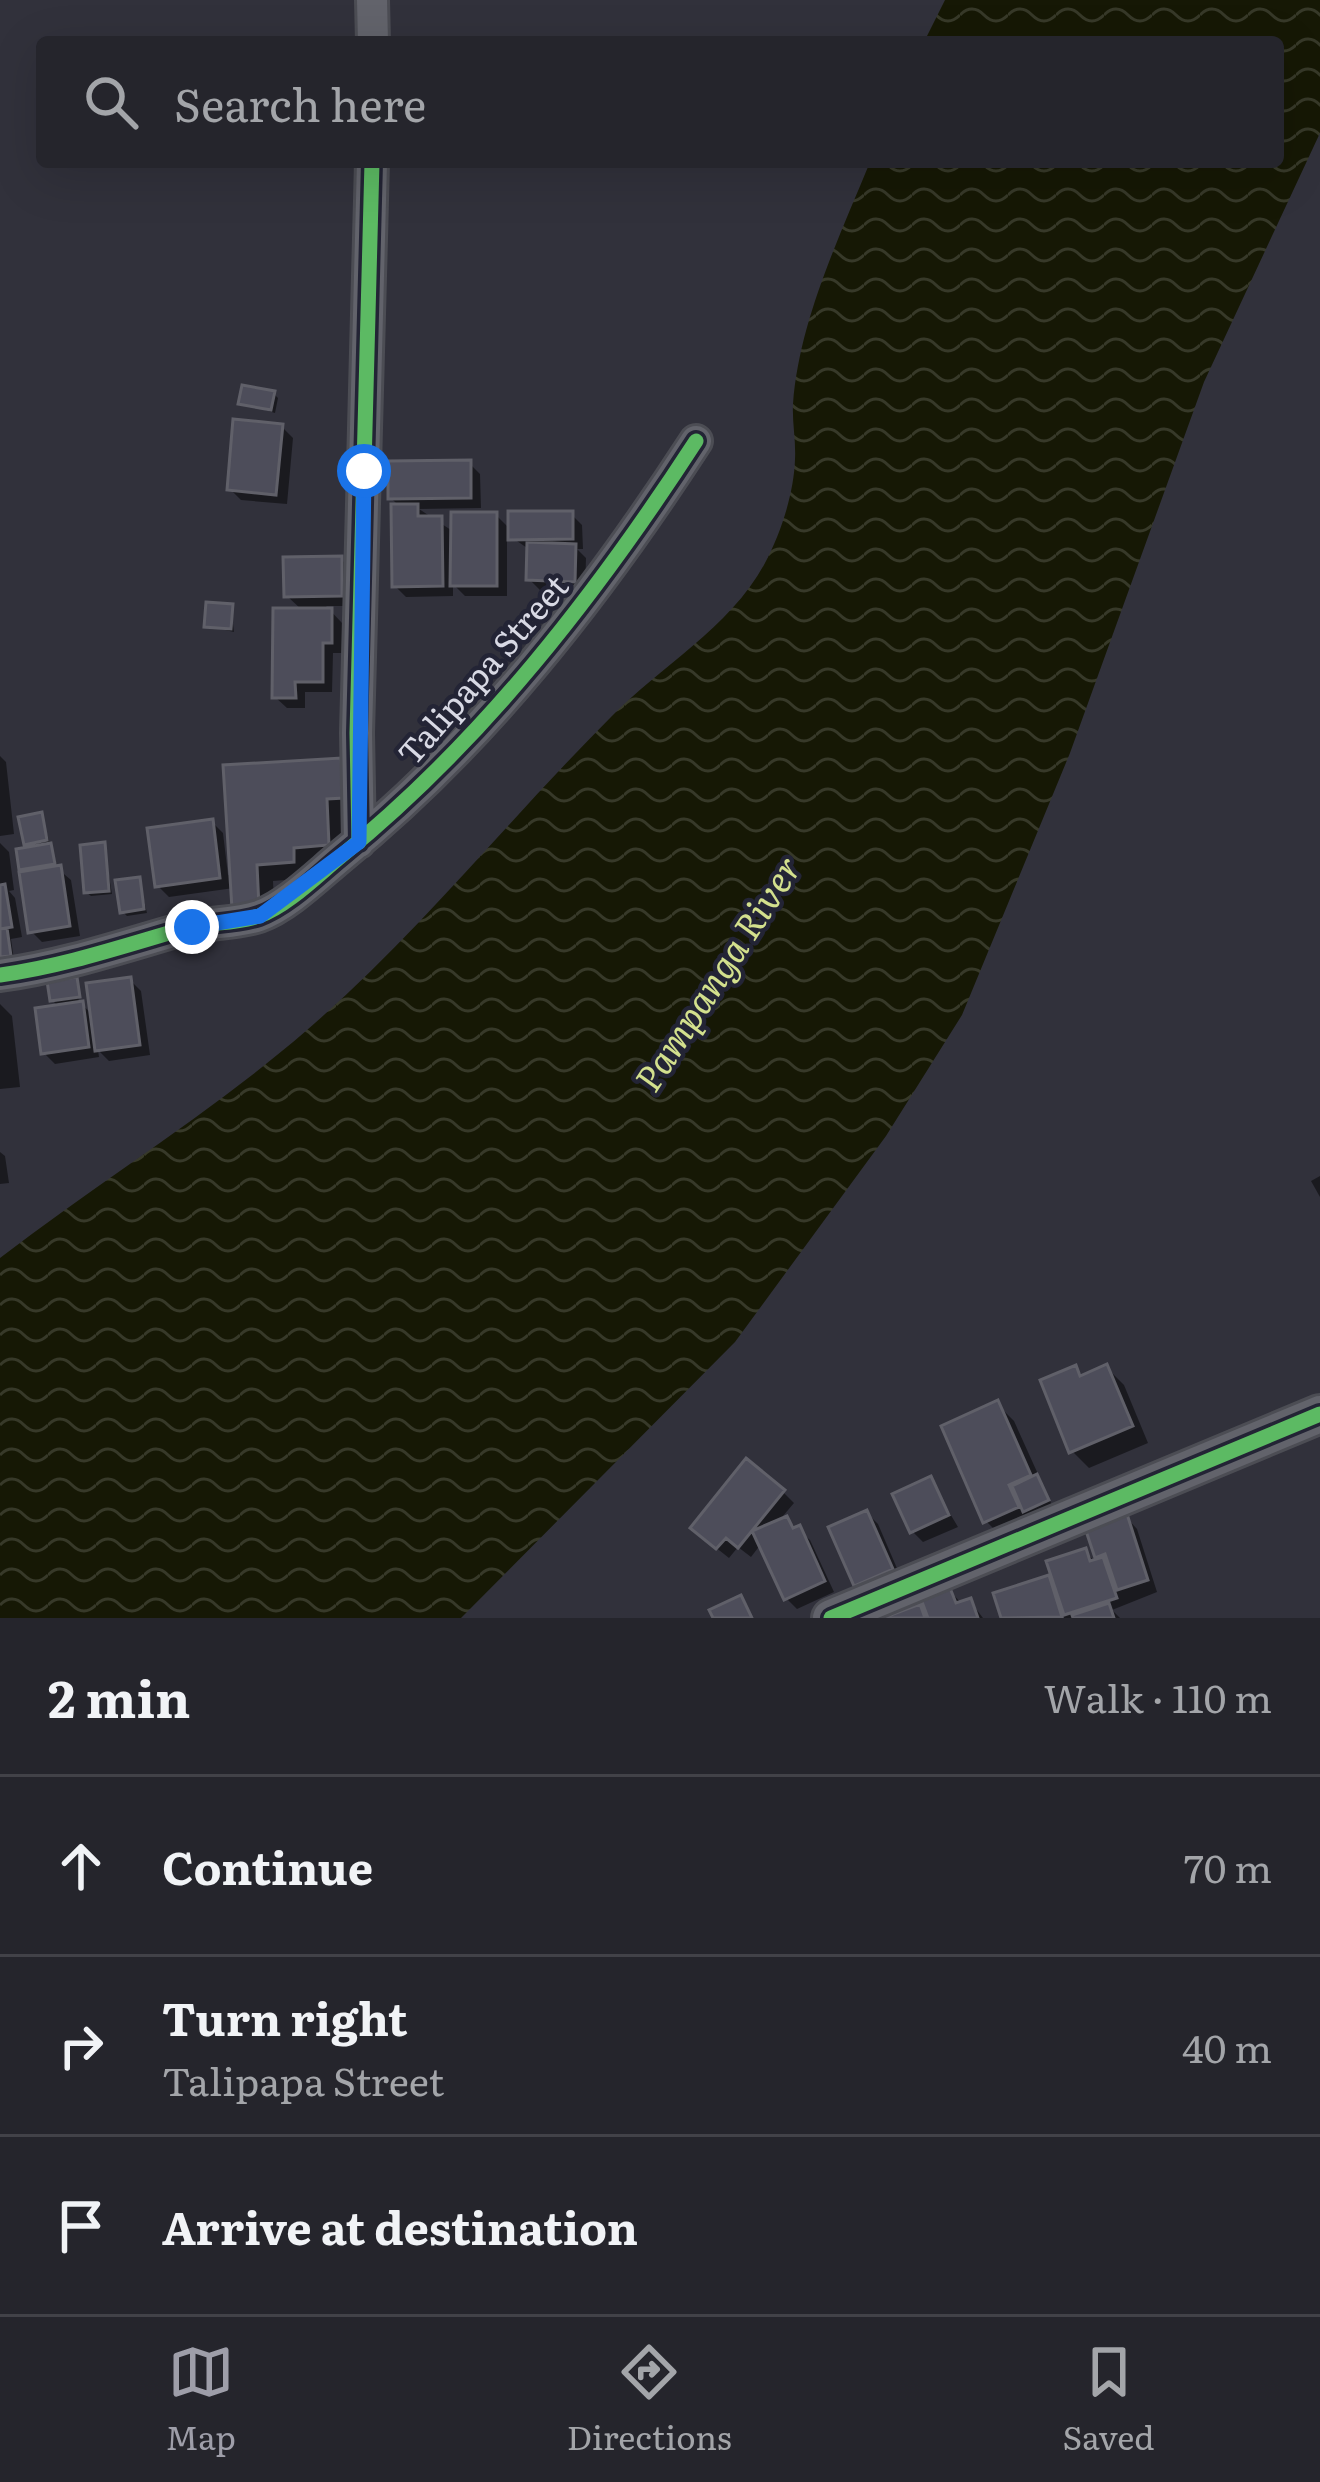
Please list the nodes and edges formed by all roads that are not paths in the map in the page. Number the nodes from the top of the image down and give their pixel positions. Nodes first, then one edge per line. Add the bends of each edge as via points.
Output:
1 (373, 0) edge
2 (373, 36) edge
3 (371, 168) edge
4 (696, 441) dead end
5 (359, 842) junction
6 (0, 975) edge
7 (1320, 1414) edge
8 (831, 1618) edge

1 - 2 street
3 - 5 street
4 - 5 street, Talipapa Street via 572,620 484,722
5 - 6 street, Talipapa Street via 260,916
7 - 8 street

